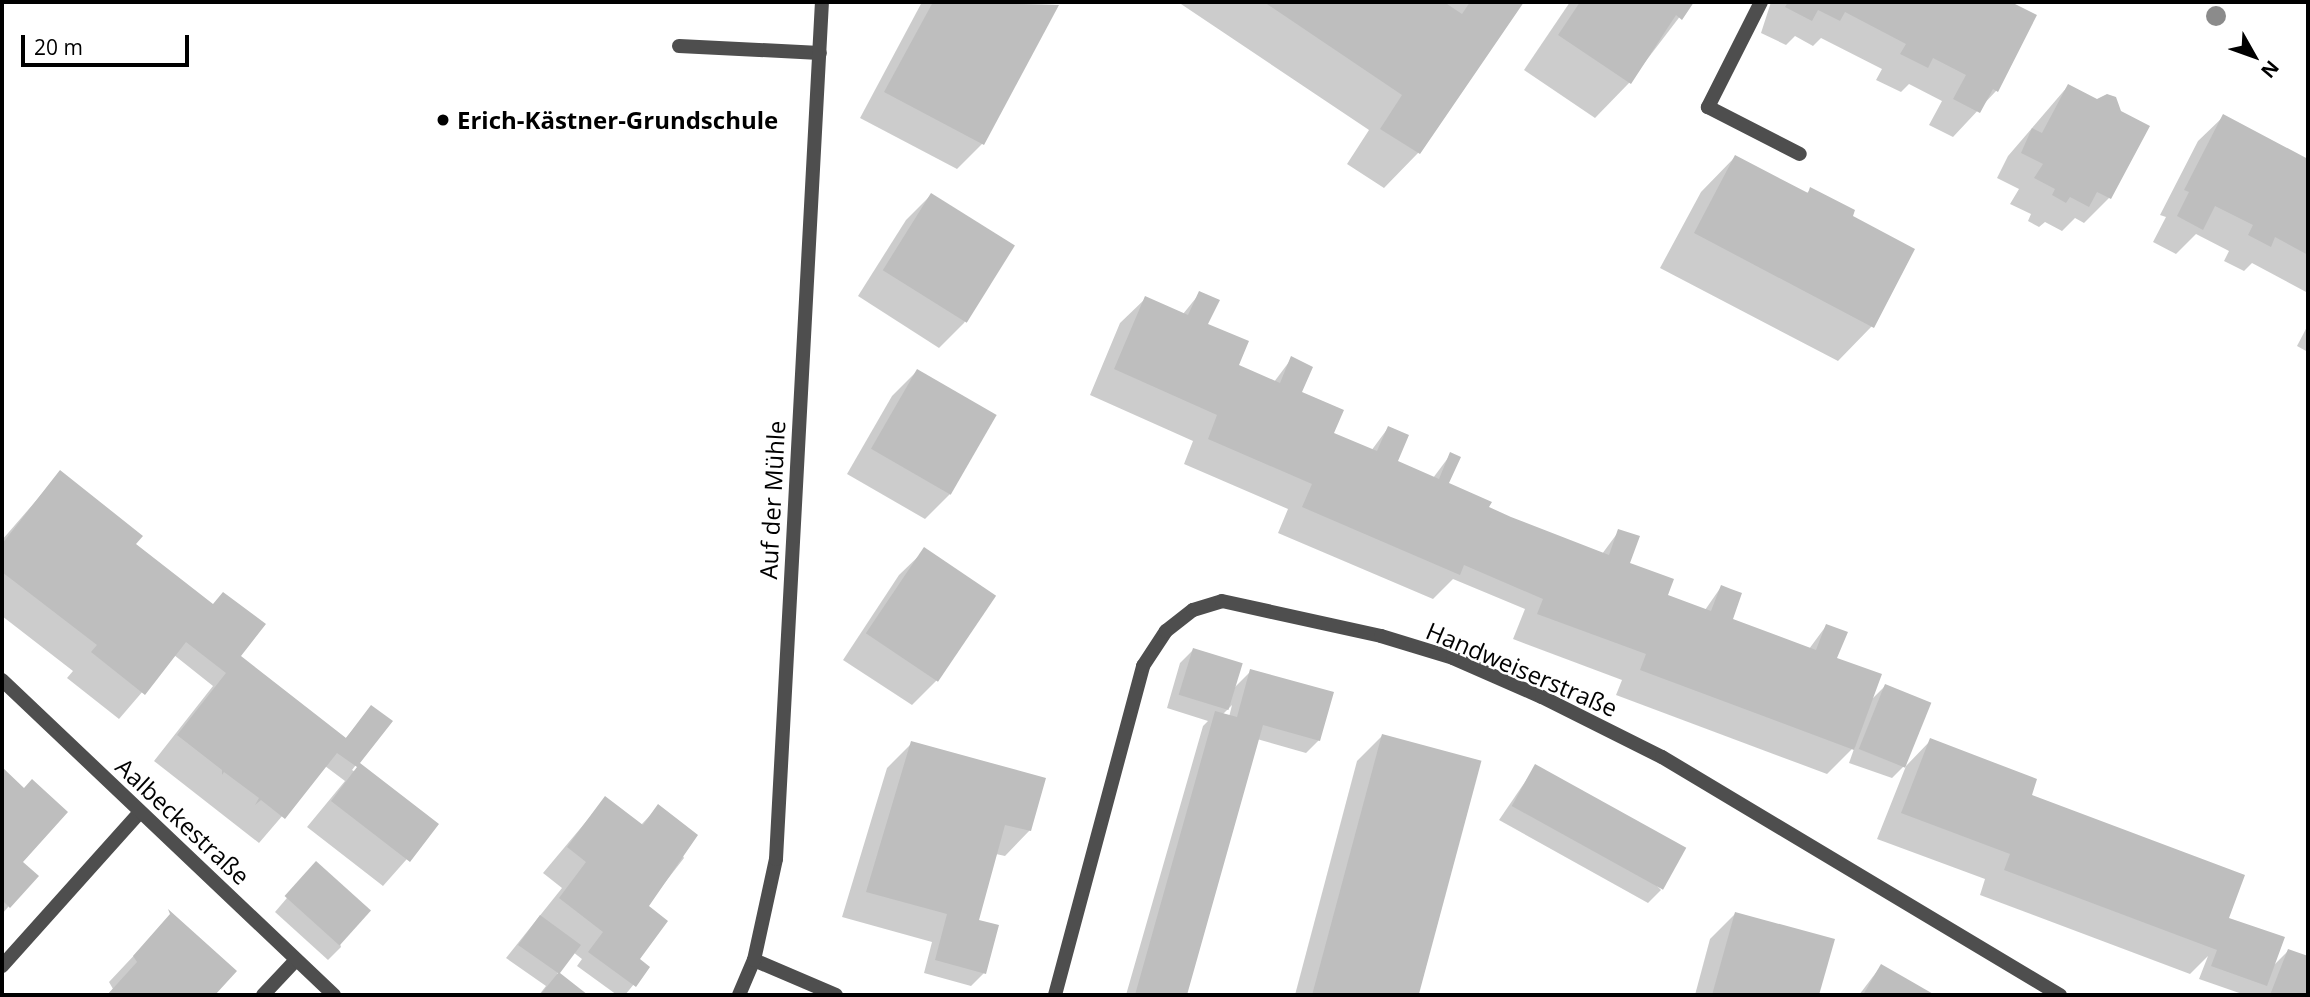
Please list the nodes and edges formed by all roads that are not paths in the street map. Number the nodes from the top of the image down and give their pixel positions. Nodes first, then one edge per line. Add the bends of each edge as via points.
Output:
1 (822, 2) edge
2 (1761, 2) edge
3 (678, 46) dead end
4 (820, 53) junction
5 (1800, 154) dead end
6 (2, 680) edge
7 (140, 812) junction
8 (296, 960) junction
9 (754, 960) junction
10 (2, 966) edge
11 (263, 995) edge
12 (334, 995) edge
13 (739, 995) edge
14 (836, 995) edge
15 (1055, 995) edge
16 (2060, 995) edge

1 - 4 street, Auf der Mühle
2 - 5 street via 1707,107
3 - 4 street
4 - 9 street, Auf der Mühle via 776,859
6 - 7 street, Aalbeckestraße
7 - 8 street, Aalbeckestraße
7 - 10 street
8 - 11 street
8 - 12 street, Aalbeckestraße
9 - 13 street, Auf der Mühle
9 - 14 street
15 - 16 street, Handweiserstraße via 1143,666 1166,631 1193,610 1222,601 1381,636 1453,658 1542,697 1662,757

